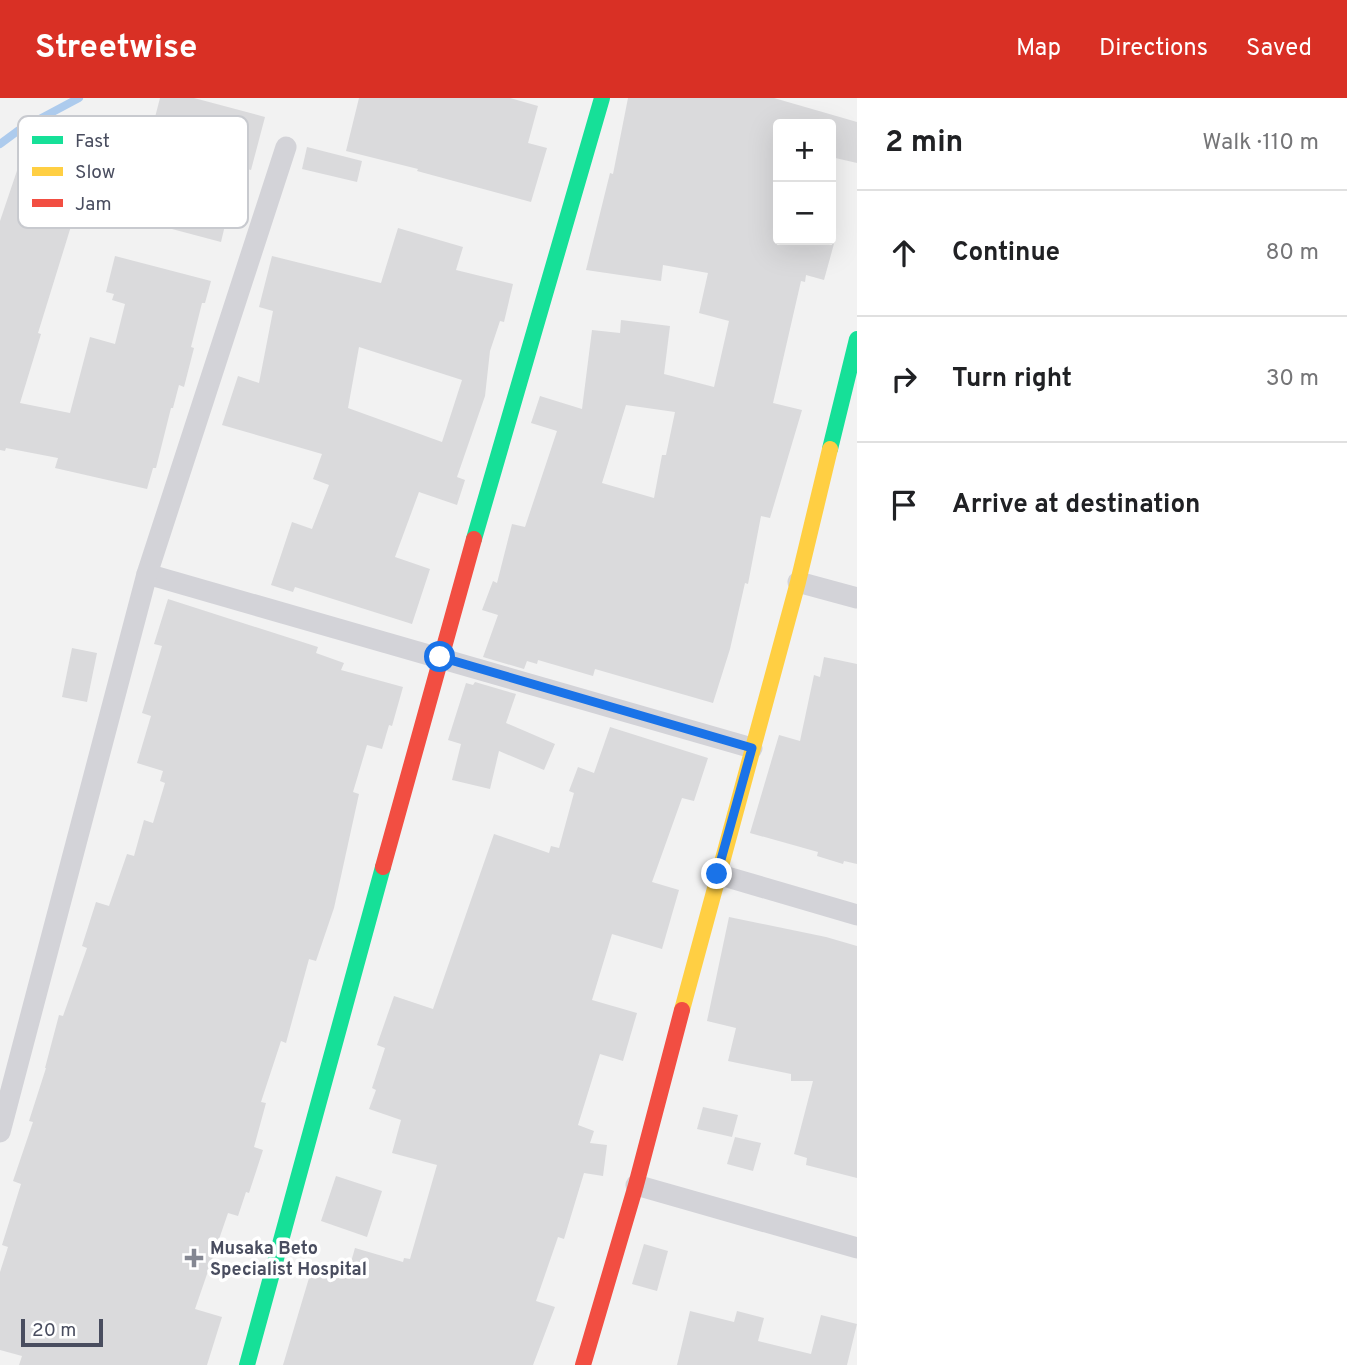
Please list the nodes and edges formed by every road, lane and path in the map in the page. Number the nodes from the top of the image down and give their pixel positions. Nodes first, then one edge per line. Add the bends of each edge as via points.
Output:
1 (602, 98) edge
2 (286, 147) dead end
3 (857, 339) edge
4 (147, 574) junction
5 (799, 582) junction
6 (857, 598) edge
7 (440, 657) junction
8 (752, 748) junction
9 (717, 874) junction
10 (857, 915) edge
11 (0, 1132) edge
12 (636, 1185) junction
13 (857, 1248) edge
14 (247, 1365) edge
15 (583, 1365) edge

1 - 7 street
2 - 4 street
3 - 5 street
4 - 7 street
4 - 11 street
5 - 6 street
5 - 8 street
7 - 8 street
7 - 14 street
8 - 9 street
9 - 10 street
9 - 12 street
12 - 13 street
12 - 15 street

